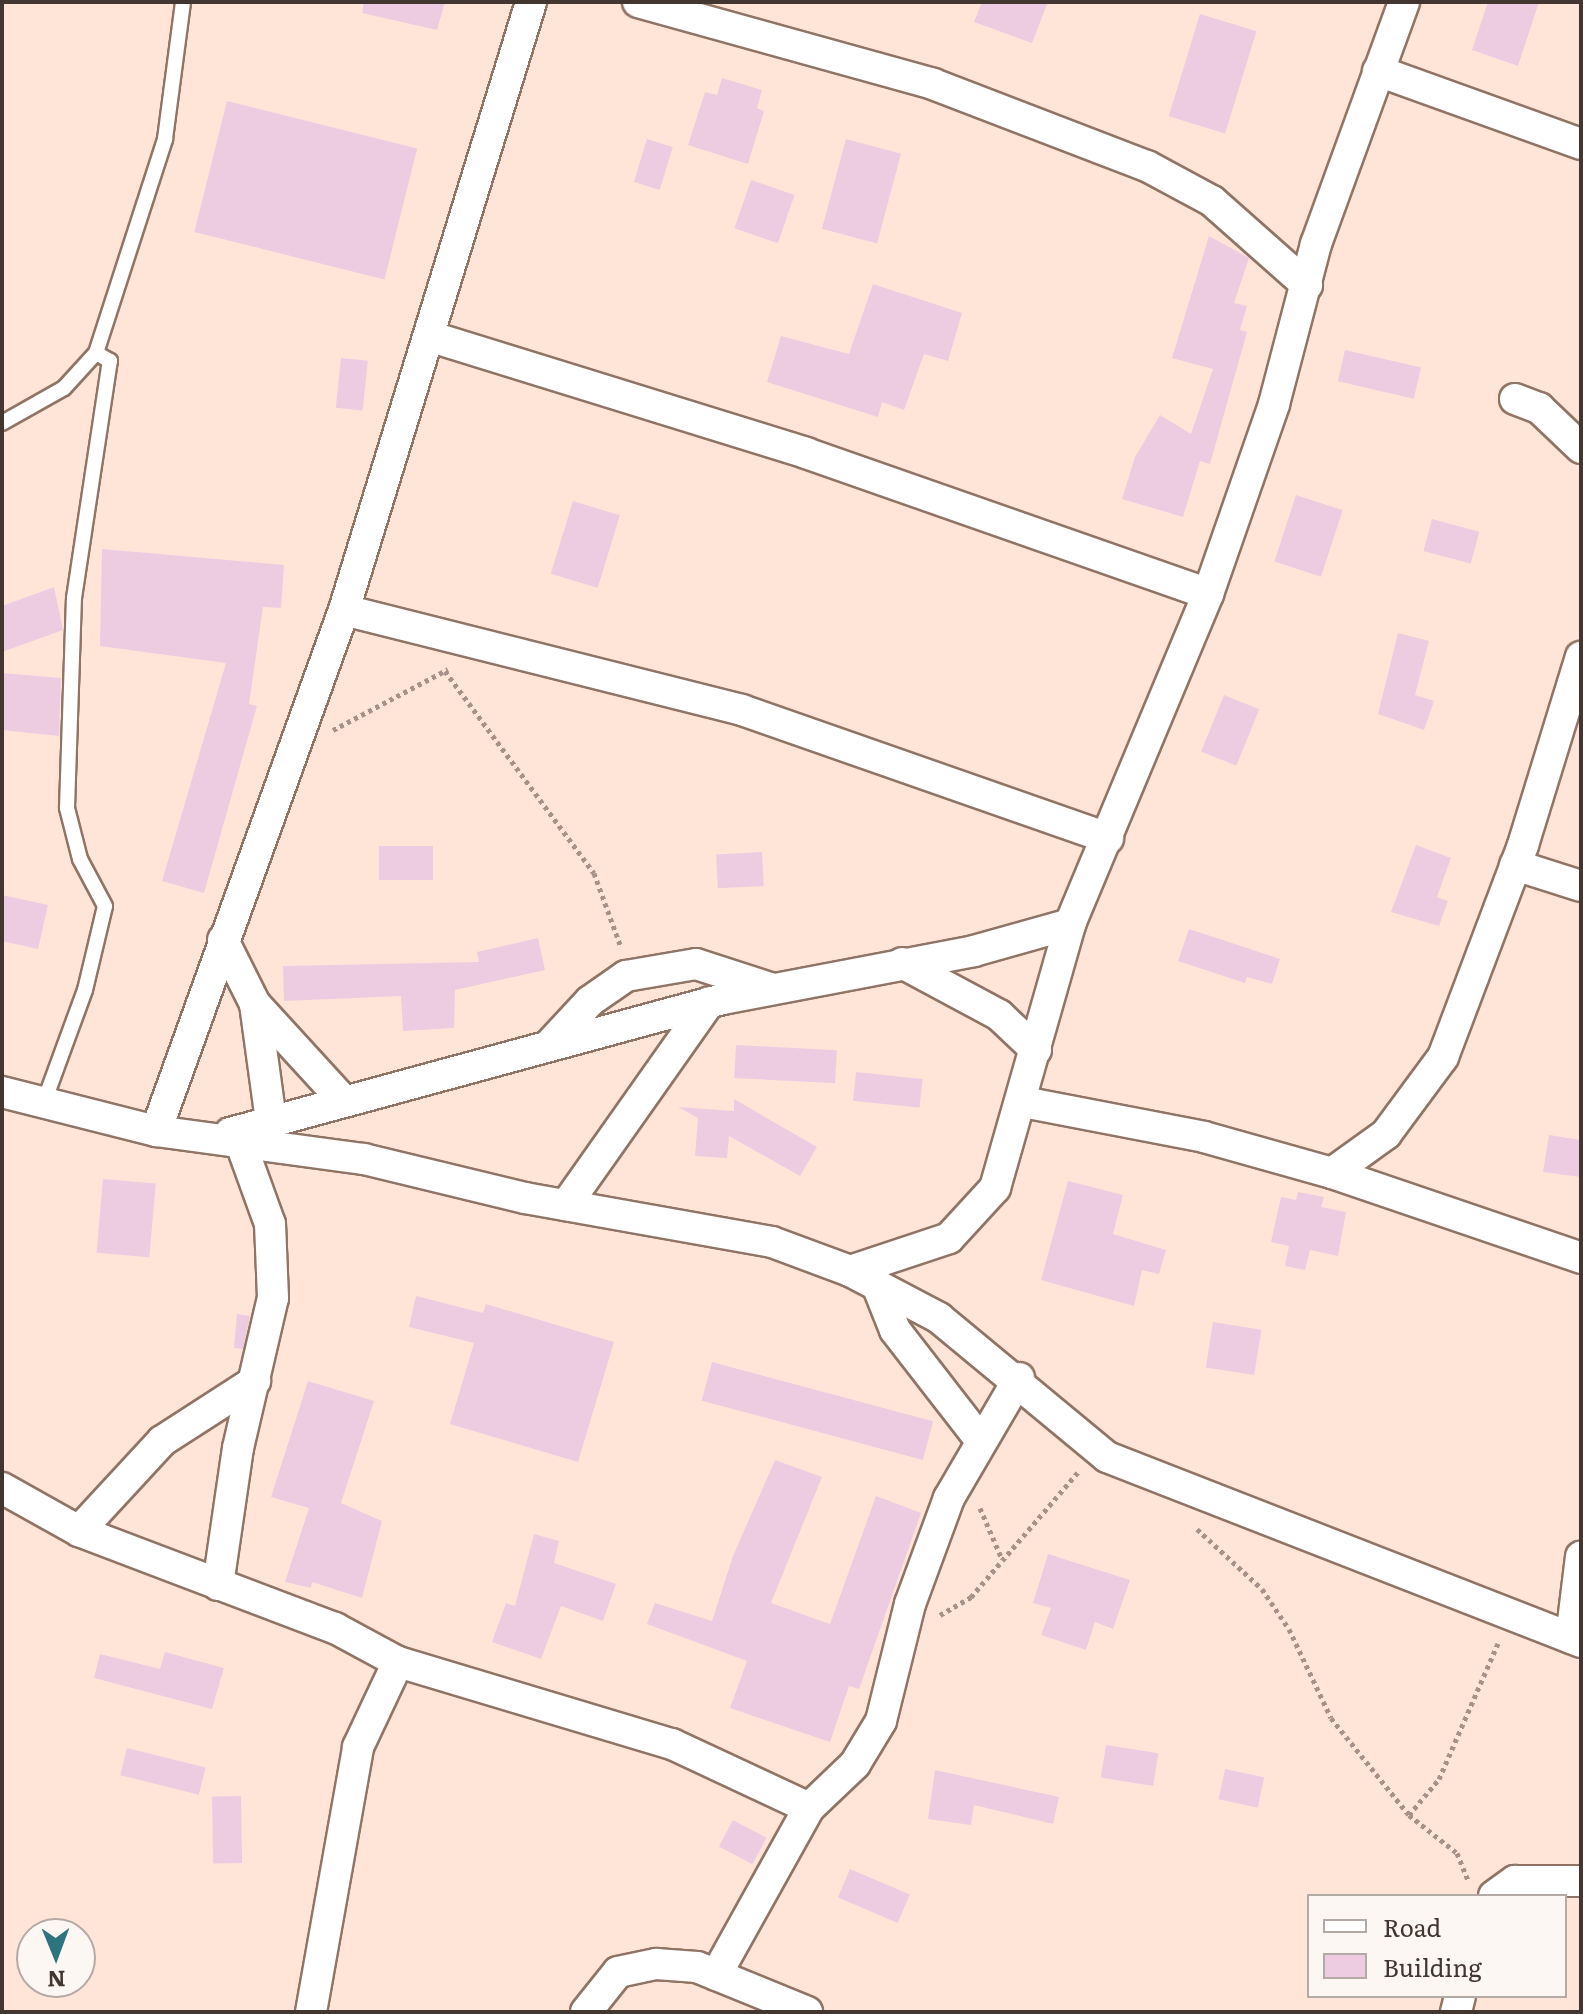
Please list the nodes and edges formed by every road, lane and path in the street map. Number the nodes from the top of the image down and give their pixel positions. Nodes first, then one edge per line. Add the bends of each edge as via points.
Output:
1 (183, 2) edge
2 (531, 2) edge
3 (638, 2) edge
4 (1404, 2) edge
5 (1378, 71) junction
6 (1581, 144) edge
7 (1307, 285) junction
8 (432, 337) junction
9 (96, 353) junction
10 (1515, 399) dead end
11 (2, 423) edge
12 (1581, 448) edge
13 (1208, 594) junction
14 (344, 610) junction
15 (478, 647) junction
16 (1581, 657) edge
17 (445, 671) junction
18 (293, 751) junction
19 (1108, 838) junction
20 (1515, 865) junction
21 (1581, 886) edge
22 (1070, 924) junction
23 (223, 940) junction
24 (902, 963) junction
25 (626, 976) junction
26 (770, 988) junction
27 (709, 1002) junction
28 (255, 1004) junction
29 (551, 1043) junction
30 (1036, 1050) junction
31 (2, 1092) edge
32 (343, 1100) junction
33 (44, 1102) junction
34 (1023, 1102) junction
35 (271, 1121) junction
36 (156, 1131) junction
37 (209, 1140) junction
38 (240, 1141) junction
39 (1332, 1173) junction
40 (566, 1205) junction
41 (1581, 1258) edge
42 (850, 1271) junction
43 (879, 1290) junction
44 (1019, 1378) junction
45 (255, 1381) junction
46 (981, 1441) junction
47 (1095, 1448) junction
48 (965, 1473) junction
49 (1172, 1485) junction
50 (2, 1488) edge
51 (79, 1531) junction
52 (1581, 1557) edge
53 (1002, 1559) junction
54 (218, 1585) junction
55 (1511, 1615) junction
56 (1576, 1640) edge
57 (905, 1644) junction
58 (398, 1662) junction
59 (809, 1808) junction
60 (1409, 1815) junction
61 (1581, 1881) edge
62 (1481, 1894) edge
63 (1484, 1894) edge
64 (716, 1975) junction
65 (311, 2012) edge
66 (586, 2012) edge
67 (807, 2012) edge

1 - 9 lane via 165,139
2 - 8 street
3 - 7 street via 933,84 1147,166 1212,201
4 - 5 street
5 - 6 street
5 - 7 street
7 - 13 street via 1274,404
8 - 13 street via 806,453
8 - 14 street
9 - 11 lane via 64,388 27,414
9 - 33 lane via 110,361 74,598 66,752 67,808 80,859 105,906 85,990
10 - 12 street via 1539,408
13 - 19 street
14 - 15 street
14 - 18 street
15 - 17 path
15 - 19 street via 742,710
16 - 20 street
17 - 18 path
17 - 25 path via 594,873 619,936
18 - 23 street
19 - 22 street
20 - 21 street
20 - 39 street via 1443,1057 1386,1134
22 - 24 street
22 - 30 street
23 - 28 street
23 - 36 street
24 - 26 street
24 - 30 street via 999,1015
25 - 26 street via 696,964
25 - 29 street via 590,1001
26 - 27 street
27 - 29 street
27 - 40 street
28 - 32 street
28 - 35 street
29 - 32 street
30 - 34 street
31 - 33 street
32 - 35 street
33 - 36 street
34 - 39 street via 1204,1137
34 - 42 street via 995,1188 975,1217 949,1238
35 - 37 street
36 - 37 street
37 - 38 street
38 - 40 street via 364,1159
38 - 45 street via 270,1224 273,1298
39 - 41 street
40 - 42 street via 772,1242
42 - 43 street
43 - 44 street via 939,1318
43 - 46 street via 895,1330
44 - 46 street
44 - 47 street
45 - 51 street via 162,1441
45 - 54 street via 224,1521
46 - 48 street
47 - 49 street
47 - 53 path
48 - 53 path
48 - 57 street via 927,1556
49 - 55 street
49 - 60 path via 1196,1527 1262,1589 1289,1629 1331,1718
50 - 51 street
51 - 54 street
52 - 56 street
53 - 57 path via 971,1597
54 - 58 street via 335,1628
55 - 56 street
55 - 60 path via 1439,1779
57 - 59 street via 881,1721 855,1764
58 - 59 street via 672,1744
58 - 65 street via 358,1747
59 - 64 street
60 - 62 path via 1457,1853
61 - 63 street via 1515,1881
64 - 66 street via 697,1967 637,1966 618,1972
64 - 67 street

